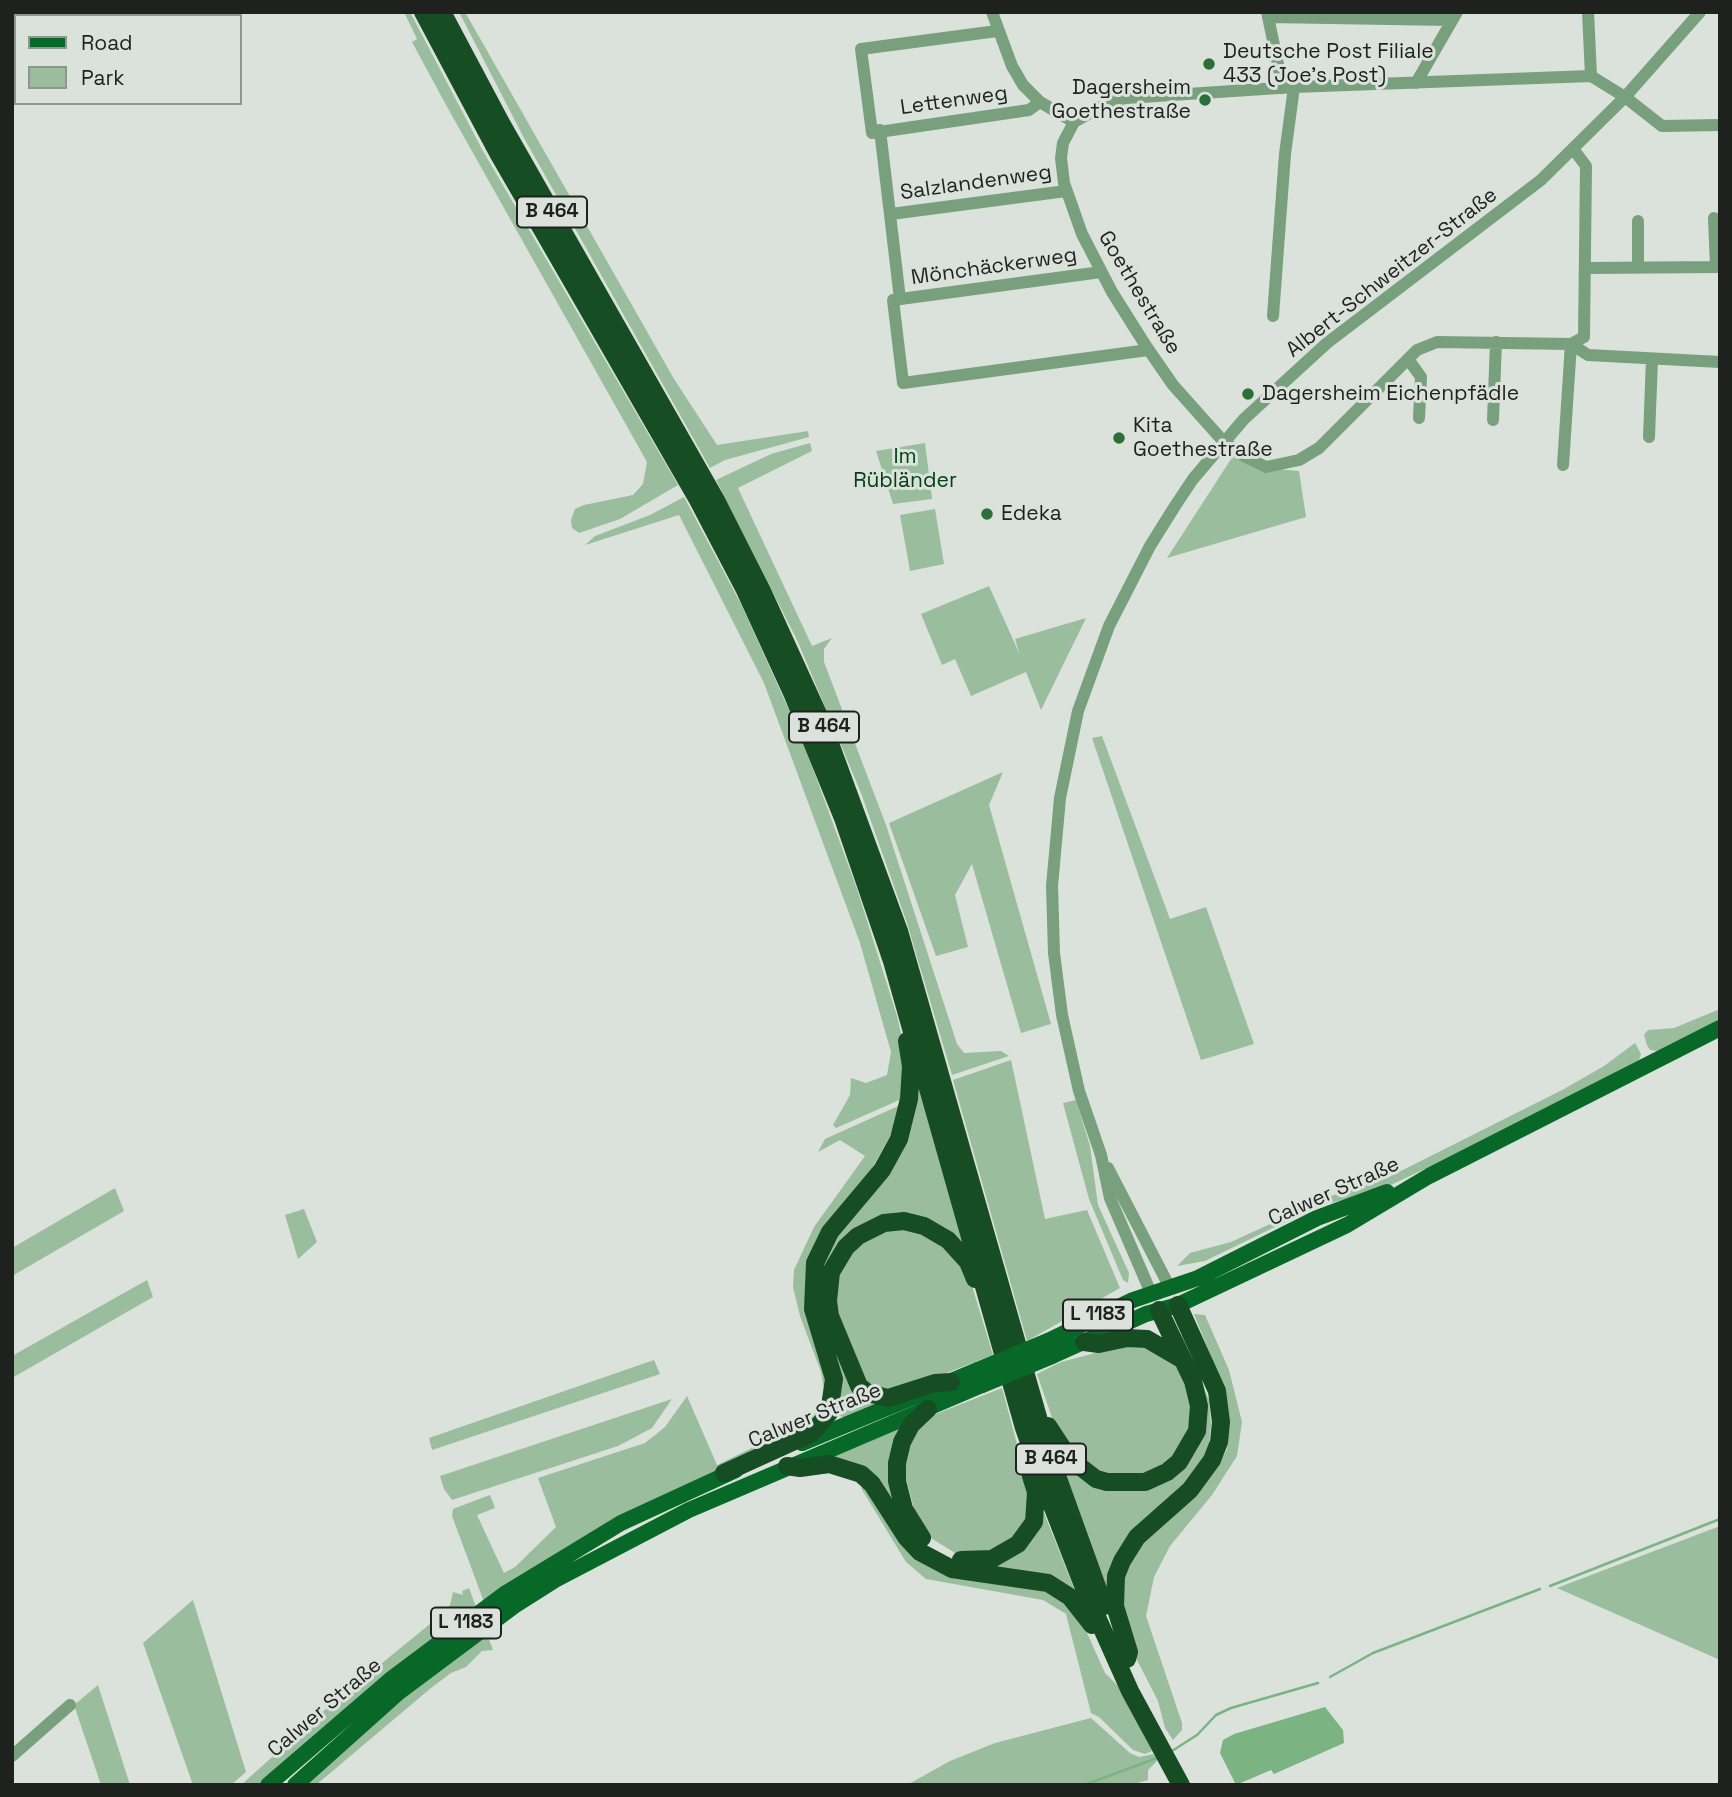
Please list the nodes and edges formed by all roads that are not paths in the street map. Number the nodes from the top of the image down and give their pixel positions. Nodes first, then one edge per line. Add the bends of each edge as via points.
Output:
1 (423, 12) edge
2 (442, 12) edge
3 (451, 12) edge
4 (992, 12) edge
5 (1588, 12) edge
6 (1700, 12) edge
7 (1267, 15) edge
8 (1366, 16) edge
9 (1455, 16) edge
10 (997, 31) junction
11 (1591, 76) junction
12 (478, 81) junction
13 (1416, 83) junction
14 (1288, 88) junction
15 (1625, 97) junction
16 (1040, 102) junction
17 (1074, 122) junction
18 (1720, 125) edge
19 (876, 132) junction
20 (1574, 150) junction
21 (1066, 191) junction
22 (891, 214) junction
23 (1714, 218) dead end
24 (1638, 220) dead end
25 (1638, 267) junction
26 (1718, 267) edge
27 (1586, 268) junction
28 (1101, 272) junction
29 (897, 299) junction
30 (1273, 316) dead end
31 (1496, 342) junction
32 (1571, 344) junction
33 (1148, 350) junction
34 (1408, 359) junction
35 (1652, 359) junction
36 (1720, 362) edge
37 (1419, 418) dead end
38 (1493, 420) dead end
39 (1649, 437) dead end
40 (1223, 441) junction
41 (1563, 466) dead end
42 (900, 986) junction
43 (1720, 1028) edge
44 (1101, 1155) junction
45 (1429, 1176) junction
46 (1169, 1286) junction
47 (1151, 1293) junction
48 (1178, 1305) junction
49 (1159, 1310) junction
50 (993, 1314) junction
51 (1012, 1328) junction
52 (1084, 1342) junction
53 (1050, 1349) junction
54 (1184, 1360) junction
55 (980, 1378) junction
56 (951, 1382) junction
57 (928, 1409) junction
58 (1024, 1428) junction
59 (787, 1466) junction
60 (724, 1474) junction
61 (1127, 1659) junction
62 (1130, 1691) junction
63 (69, 1705) dead end
64 (1157, 1734) junction
65 (12, 1756) edge
66 (1178, 1775) edge
67 (268, 1785) edge
68 (295, 1785) edge
69 (1191, 1785) edge

1 - 42 highway, B 464 via 740,581 831,787
2 - 12 highway, B 464
3 - 12 highway
4 - 10 street
5 - 11 street
6 - 15 street, Albert-Schweitzer-Straße
7 - 8 street
7 - 14 street
8 - 9 street
9 - 13 street
10 - 16 street via 1023,85
10 - 19 street via 861,49
11 - 13 street
11 - 15 street
12 - 51 highway, B 464 via 700,471 814,704 861,821 909,963
13 - 14 street
14 - 17 street via 1126,97 1095,107
14 - 30 street
15 - 18 street via 1662,126
15 - 20 street, Albert-Schweitzer-Straße
16 - 17 street
16 - 19 street, Lettenweg via 1029,110
17 - 21 street, Goethestraße via 1061,158
19 - 22 street
20 - 27 street via 1586,166
20 - 40 street, Albert-Schweitzer-Straße via 1512,204 1327,343
21 - 22 street, Salzlandenweg
21 - 28 street, Goethestraße
22 - 29 street
23 - 26 street
24 - 25 street
25 - 26 street
25 - 27 street
27 - 32 street via 1584,337
28 - 29 street, Mönchäckerweg
28 - 33 street, Goethestraße
29 - 33 street via 903,383
31 - 32 street, Goethestraße
31 - 34 street, Goethestraße via 1437,342
31 - 38 street
32 - 35 street, Goethestraße via 1588,355
32 - 41 street
33 - 40 street, Goethestraße
34 - 37 street via 1421,377
34 - 40 street, Goethestraße via 1319,448 1299,460 1266,467
35 - 36 street, Goethestraße
35 - 39 street
40 - 44 street, Albert-Schweitzer-Straße via 1187,488 1109,626 1078,711 1060,798 1052,886 1054,953 1079,1091
42 - 50 highway, B 464
42 - 60 highway via 911,1066 906,1117 882,1170 830,1232 813,1278 813,1309 834,1378 829,1413 812,1433
43 - 45 main road, Calwer Straße / L 1183
44 - 46 street
44 - 47 street via 1110,1198
45 - 46 main road, Calwer Straße / L 1183 via 1339,1209 1198,1278
45 - 48 main road, Calwer Straße / L 1183 via 1348,1225
46 - 47 main road, Calwer Straße / L 1183
46 - 48 main road
47 - 49 main road
47 - 53 main road, Calwer Straße / L 1183
48 - 49 main road, Calwer Straße / L 1183
48 - 61 highway via 1216,1391 1219,1442 1212,1461 1190,1490 1138,1537 1122,1561 1116,1576 1115,1606
49 - 52 main road, Calwer Straße / L 1183
49 - 54 highway
50 - 56 highway via 959,1251 924,1226 884,1223 858,1236 837,1259 828,1287 829,1308 859,1386 888,1398
50 - 58 highway, B 464
51 - 54 highway via 1023,1339 1058,1444 1080,1468 1107,1482 1145,1482 1167,1472 1186,1454 1200,1415
51 - 61 highway, B 464 via 1051,1460
52 - 53 main road, Calwer Straße / L 1183
52 - 54 highway via 1147,1339
53 - 55 main road, Calwer Straße / L 1183, bridge
55 - 56 main road, Calwer Straße / L 1183
55 - 57 main road, Calwer Straße / L 1183
56 - 60 main road, Calwer Straße / L 1183
57 - 58 highway via 902,1442 897,1463 899,1494 919,1534 944,1555 962,1561 980,1562 1002,1555 1018,1544 1034,1522 1036,1492 1022,1445
57 - 59 main road, Calwer Straße / L 1183
58 - 62 highway, B 464 via 1074,1564
59 - 62 highway via 829,1464 861,1474 906,1537 937,1563 961,1571 1032,1578 1058,1588 1085,1615
59 - 68 main road, Calwer Straße / L 1183 via 630,1539 514,1606 400,1692
60 - 67 main road, Calwer Straße / L 1183 via 621,1524 506,1593 390,1679
61 - 64 highway, B 464
62 - 64 highway, B 464
63 - 65 street
64 - 66 highway, B 464
66 - 69 highway, B 464

